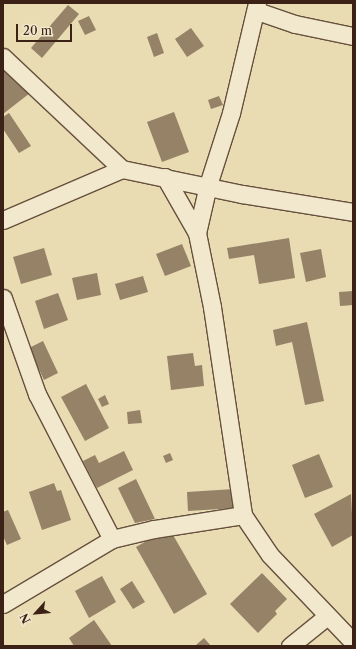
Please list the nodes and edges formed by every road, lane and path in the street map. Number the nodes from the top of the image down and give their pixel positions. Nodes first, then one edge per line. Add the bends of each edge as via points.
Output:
1 (257, 7) edge
2 (353, 36) edge
3 (3, 57) edge
4 (122, 169) junction
5 (165, 177) junction
6 (208, 185) junction
7 (353, 212) edge
8 (3, 220) edge
9 (197, 233) junction
10 (3, 298) edge
11 (243, 516) junction
12 (112, 539) junction
13 (3, 604) edge
14 (326, 617) junction
15 (353, 642) edge
16 (290, 646) edge

1 - 2 street via 295,24
1 - 6 street via 231,113
3 - 4 street
4 - 5 street
4 - 8 street
5 - 6 street
5 - 9 street
6 - 7 street via 242,194
6 - 9 street
9 - 11 street via 212,307
10 - 12 street via 36,394
11 - 12 street via 154,529
11 - 14 street via 270,555
12 - 13 street
14 - 15 street
14 - 16 street

